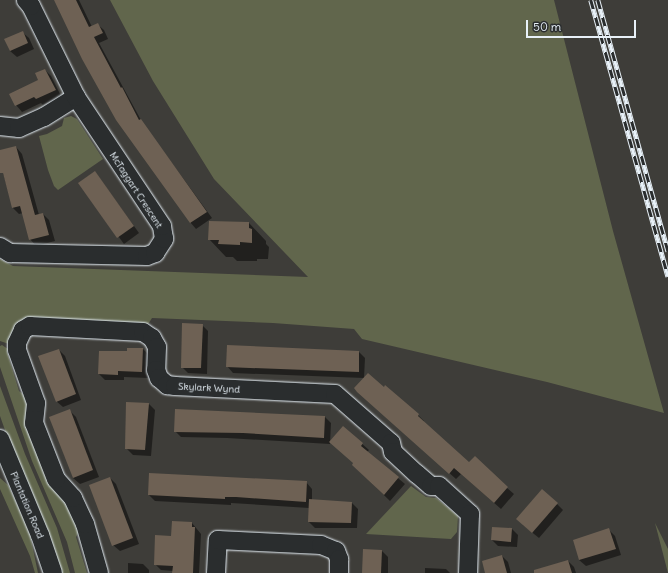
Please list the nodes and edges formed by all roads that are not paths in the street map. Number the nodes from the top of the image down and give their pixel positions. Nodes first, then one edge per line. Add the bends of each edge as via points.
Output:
1 (26, 0) edge
2 (76, 97) junction
3 (0, 126) edge
4 (0, 247) edge
5 (0, 439) edge
6 (53, 573) edge
7 (99, 573) edge
8 (216, 573) edge
9 (339, 573) edge
10 (468, 573) edge

1 - 2 street, McTaggart Crescent
2 - 3 street via 44,117 19,128
2 - 4 street, McTaggart Crescent via 162,226 164,239 155,253 147,256 10,253
5 - 6 street, Plantation Road
7 - 10 street, Skylark Wynd via 85,524 73,498 56,479 34,423 36,403 17,350 17,343 23,330 30,326 143,332 152,338 157,347 156,370 159,378 167,385 335,394 391,443 393,452 417,474 431,486 439,486 470,514
8 - 9 street via 218,540 321,544 336,551

